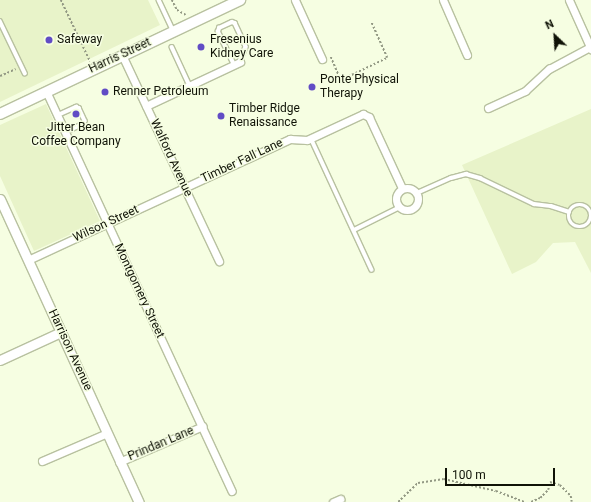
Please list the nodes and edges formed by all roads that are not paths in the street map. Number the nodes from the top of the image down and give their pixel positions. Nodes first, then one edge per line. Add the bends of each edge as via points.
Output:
1 (159, 0) edge
2 (240, 0) edge
3 (295, 0) edge
4 (443, 0) edge
5 (569, 0) edge
6 (0, 21) edge
7 (174, 31) junction
8 (172, 48) dead end
9 (591, 48) edge
10 (122, 55) junction
11 (467, 55) dead end
12 (322, 59) dead end
13 (237, 63) junction
14 (25, 73) dead end
15 (190, 86) junction
16 (46, 91) junction
17 (146, 106) junction
18 (488, 108) dead end
19 (0, 114) edge
20 (57, 116) junction
21 (65, 133) junction
22 (311, 138) junction
23 (185, 188) junction
24 (402, 188) junction
25 (416, 193) junction
26 (0, 199) edge
27 (591, 205) edge
28 (586, 207) junction
29 (400, 208) junction
30 (569, 212) junction
31 (107, 223) junction
32 (354, 230) junction
33 (28, 260) junction
34 (219, 261) dead end
35 (372, 270) dead end
36 (61, 332) junction
37 (0, 360) edge
38 (203, 426) junction
39 (107, 433) junction
40 (42, 461) dead end
41 (119, 462) junction
42 (232, 491) dead end
43 (340, 499) dead end
44 (139, 502) edge
45 (333, 502) edge

1 - 7 lane
2 - 7 main road, Harris Street
3 - 12 street
4 - 11 street
5 - 9 street
6 - 14 lane
7 - 10 main road, Harris Street
8 - 15 lane
9 - 18 street via 548,69 525,91
10 - 16 main road, Harris Street
10 - 17 street, Walford Avenue
13 - 13 lane via 218,32 219,28 232,22 235,23 246,46
13 - 15 street
15 - 17 street
16 - 19 main road, Harris Street
16 - 20 street, Montgomery Street
17 - 23 street, Walford Avenue
20 - 21 street, Montgomery Street
20 - 21 lane via 79,108 84,124
21 - 31 street, Montgomery Street
22 - 23 street, Timber Fall Lane via 290,139
22 - 24 street, Timber Fall Lane via 367,114
22 - 32 lane
23 - 31 street, Wilson Street
23 - 34 street, Walford Avenue
24 - 25 street via 408,187
24 - 29 street via 395,197
25 - 29 street via 418,201 414,207 407,210
25 - 30 lane via 466,174 480,178 523,200
26 - 33 street, Harrison Avenue
27 - 28 lane
28 - 30 lane via 576,206
28 - 30 lane via 591,217 588,224 582,228 571,224
29 - 32 lane
31 - 33 street, Wilson Street
31 - 38 street, Montgomery Street
32 - 35 lane
33 - 36 street, Harrison Avenue
36 - 37 street
36 - 39 street, Harrison Avenue
38 - 41 street, Prindan Lane
38 - 42 street, Montgomery Street
39 - 40 street
39 - 41 street, Harrison Avenue
41 - 44 street, Harrison Avenue
43 - 45 street

